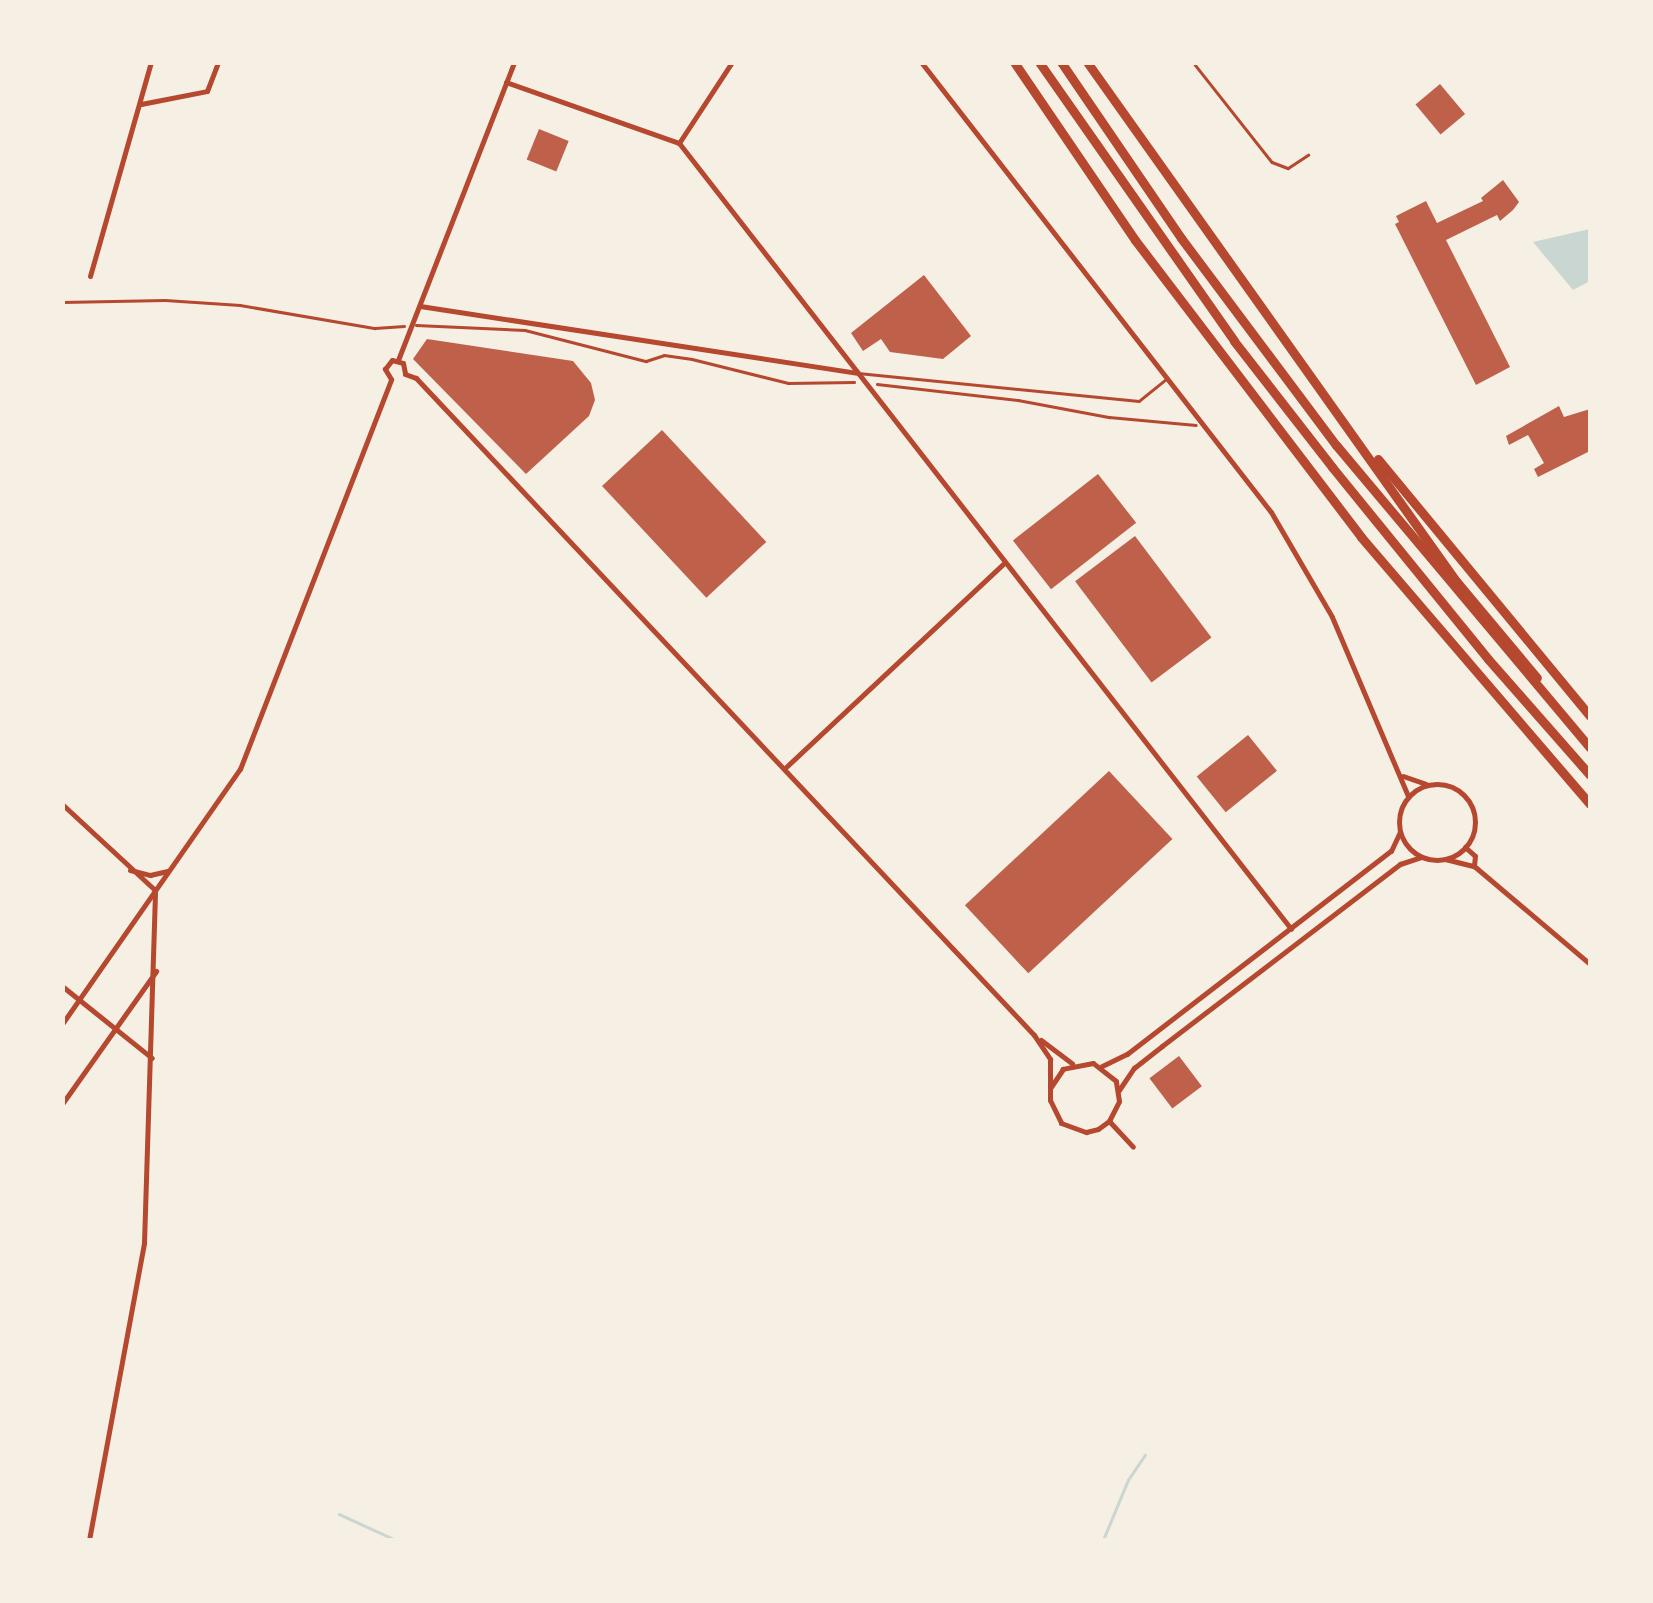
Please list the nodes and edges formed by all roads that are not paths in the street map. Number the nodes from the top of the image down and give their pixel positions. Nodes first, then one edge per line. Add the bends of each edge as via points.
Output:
1 (151, 62) edge
2 (218, 62) edge
3 (514, 62) edge
4 (732, 62) edge
5 (921, 62) edge
6 (1014, 62) edge
7 (1035, 62) edge
8 (1061, 62) edge
9 (1087, 62) edge
10 (1193, 62) edge
11 (506, 82) junction
12 (141, 104) junction
13 (679, 144) junction
14 (1308, 155) dead end
15 (90, 276) dead end
16 (420, 306) junction
17 (398, 360) junction
18 (857, 373) junction
19 (405, 374) junction
20 (1167, 378) junction
21 (390, 379) junction
22 (1324, 396) junction
23 (1006, 562) junction
24 (1590, 716) edge
25 (1590, 748) edge
26 (784, 768) junction
27 (1590, 775) edge
28 (1402, 776) junction
29 (1429, 784) junction
30 (1408, 796) junction
31 (62, 804) edge
32 (1590, 804) edge
33 (1400, 832) junction
34 (1466, 847) junction
35 (1421, 857) junction
36 (1445, 859) junction
37 (1474, 866) junction
38 (128, 869) junction
39 (169, 871) junction
40 (155, 890) junction
41 (1291, 929) junction
42 (1590, 964) edge
43 (156, 971) junction
44 (62, 986) edge
45 (79, 1000) junction
46 (62, 1024) edge
47 (115, 1029) junction
48 (1034, 1035) junction
49 (152, 1058) junction
50 (1073, 1064) junction
51 (1102, 1066) junction
52 (1051, 1087) junction
53 (1119, 1090) junction
54 (62, 1104) edge
55 (1109, 1121) junction
56 (1134, 1146) dead end
57 (89, 1540) edge

1 - 12 street
2 - 12 street via 207,91
3 - 11 street
4 - 13 street
5 - 20 street
6 - 32 highway via 1135,240 1361,537
7 - 27 highway via 1332,467
8 - 25 highway via 1336,445
9 - 22 highway
10 - 14 lane via 1272,162 1288,168
11 - 13 street
11 - 16 street
12 - 15 street
13 - 18 street
16 - 17 street
16 - 18 street
17 - 19 street
17 - 21 street via 386,367
18 - 20 lane via 1139,401
18 - 23 street
19 - 21 street
19 - 26 street via 416,378
20 - 28 street via 1306,566
21 - 39 street via 240,769
22 - 24 highway
22 - 25 highway via 1456,581
23 - 26 street
23 - 41 street
26 - 48 street
28 - 29 street
28 - 30 street
29 - 30 street
29 - 34 street via 1452,787 1469,802 1474,825
30 - 33 street
31 - 38 street
33 - 35 street
33 - 41 street via 1391,852
34 - 36 street
34 - 37 street
35 - 36 street
35 - 53 street via 1400,864 1136,1066
36 - 37 street
37 - 42 street
38 - 39 street
38 - 40 street
39 - 40 street
40 - 43 street
40 - 45 street
41 - 51 street
43 - 47 street
43 - 49 street
44 - 45 street
45 - 46 street
45 - 47 street
47 - 49 street
47 - 54 street
48 - 50 street
48 - 52 street via 1050,1059
49 - 57 street via 144,1243
50 - 51 street
50 - 52 street
51 - 53 street
52 - 55 street via 1053,1113 1062,1123 1086,1132
53 - 55 street
55 - 56 street

